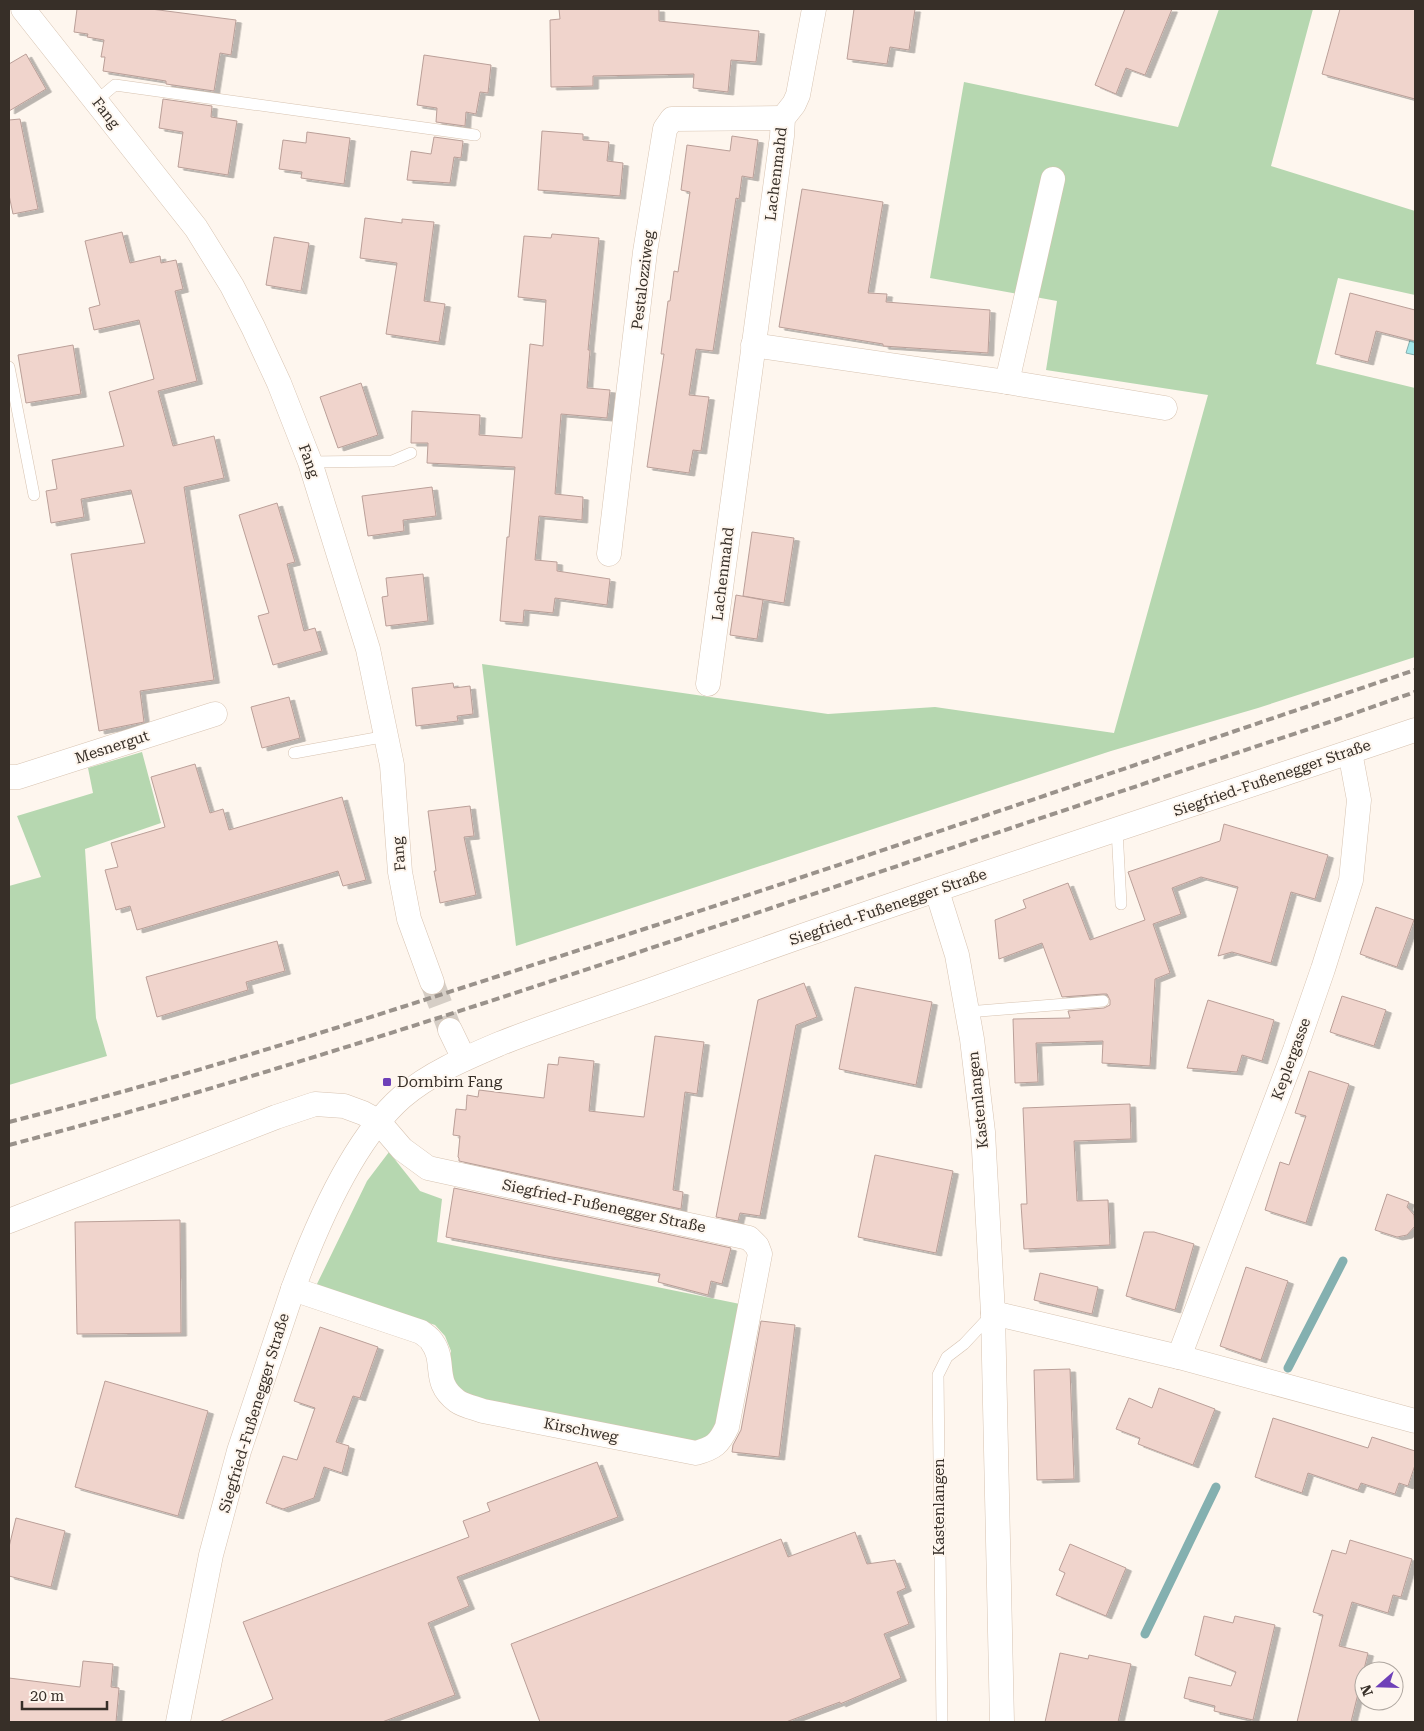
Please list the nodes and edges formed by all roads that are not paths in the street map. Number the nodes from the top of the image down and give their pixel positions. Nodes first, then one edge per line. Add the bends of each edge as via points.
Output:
1 (23, 9) edge
2 (814, 9) edge
3 (96, 101) junction
4 (783, 118) junction
5 (475, 135) dead end
6 (1053, 179) dead end
7 (753, 345) junction
8 (9, 367) edge
9 (1007, 382) junction
10 (1165, 408) dead end
11 (411, 453) dead end
12 (310, 462) junction
13 (34, 495) dead end
14 (609, 554) dead end
15 (708, 684) dead end
16 (215, 714) dead end
17 (1415, 730) edge
18 (387, 736) junction
19 (1350, 752) junction
20 (294, 753) dead end
21 (9, 777) edge
22 (1117, 830) junction
23 (937, 891) junction
24 (1121, 904) dead end
25 (432, 982) tunnel mouth
26 (1103, 1001) dead end
27 (967, 1012) junction
28 (450, 1030) tunnel mouth
29 (464, 1059) junction
30 (378, 1121) junction
31 (9, 1221) edge
32 (757, 1246) joint
33 (293, 1289) junction
34 (993, 1313) junction
35 (1179, 1357) junction
36 (1415, 1421) edge
37 (178, 1722) edge
38 (942, 1722) edge
39 (1002, 1722) edge

1 - 3 street, Fang
2 - 4 street, Lachenmahd via 798,95
3 - 5 lane via 115,85
3 - 12 street, Fang via 196,228 232,286 269,360
4 - 7 street, Lachenmahd
4 - 14 street, Pestalozziweg via 672,119 665,129 645,252
6 - 9 street
7 - 9 street
7 - 15 street, Lachenmahd
8 - 13 lane
9 - 10 street
11 - 12 lane via 392,461
12 - 18 street, Fang via 368,649
16 - 21 street, Mesnergut via 18,777
17 - 19 street, Siegfried-Fußenegger Straße
18 - 20 lane
18 - 25 street, Fang via 400,872 409,919
19 - 22 street, Siegfried-Fußenegger Straße
19 - 35 street, Keplergasse via 1359,800 1352,880 1291,1059
22 - 23 street, Siegfried-Fußenegger Straße
22 - 24 lane
23 - 27 street, Kastenlangen via 957,955
23 - 29 street, Siegfried-Fußenegger Straße via 550,1024
26 - 27 lane
27 - 34 street, Kastenlangen via 983,1132
28 - 29 street
29 - 30 street, Siegfried-Fußenegger Straße via 403,1096
30 - 31 street, Siegfried-Fußenegger Straße via 344,1106 315,1104
30 - 32 street, Siegfried-Fußenegger Straße via 402,1149 428,1168 749,1238
30 - 33 street, Siegfried-Fußenegger Straße via 333,1196
32 - 33 street, Kirschweg via 760,1254 727,1428 722,1439 711,1449 696,1453 483,1411 459,1402 440,1379 438,1354 432,1342 421,1332
33 - 37 street, Siegfried-Fußenegger Straße via 240,1451 211,1555
34 - 35 street
34 - 38 lane, Kastenlangen via 947,1357 938,1375
34 - 39 street, Kastenlangen
35 - 36 street

